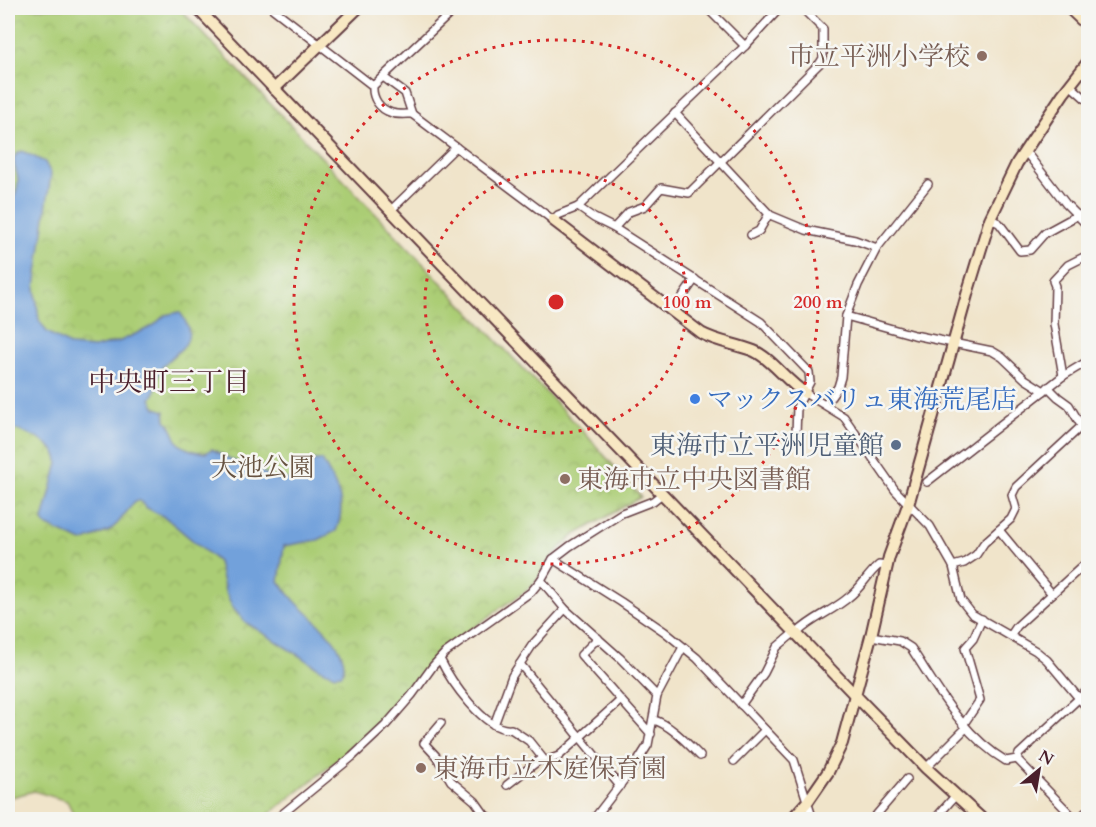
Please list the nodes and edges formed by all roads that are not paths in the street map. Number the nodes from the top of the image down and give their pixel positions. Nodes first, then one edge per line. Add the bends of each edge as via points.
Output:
1 (196, 8) edge
2 (272, 8) edge
3 (358, 8) edge
4 (456, 8) edge
5 (707, 8) edge
6 (780, 8) edge
7 (802, 8) edge
8 (1069, 8) edge
9 (1089, 27) edge
10 (320, 44) junction
11 (745, 46) junction
12 (1089, 62) edge
13 (383, 77) junction
14 (1070, 85) junction
15 (373, 86) junction
16 (274, 89) junction
17 (1089, 101) edge
18 (675, 113) junction
19 (412, 114) junction
20 (456, 147) junction
21 (1024, 152) junction
22 (721, 162) junction
23 (928, 184) dead end
24 (578, 207) junction
25 (390, 211) junction
26 (769, 214) junction
27 (1078, 215) junction
28 (990, 219) junction
29 (553, 220) junction
30 (1089, 226) edge
31 (614, 228) junction
32 (751, 235) dead end
33 (877, 248) junction
34 (1089, 255) edge
35 (695, 279) junction
36 (672, 312) junction
37 (846, 316) junction
38 (954, 342) junction
39 (1089, 361) edge
40 (1063, 376) junction
41 (1046, 389) junction
42 (805, 393) junction
43 (826, 404) junction
44 (1086, 424) edge
45 (796, 434) dead end
46 (927, 482) dead end
47 (662, 494) junction
48 (908, 505) junction
49 (999, 530) junction
50 (1089, 557) edge
51 (553, 559) junction
52 (887, 566) junction
53 (953, 566) junction
54 (541, 580) junction
55 (1052, 594) junction
56 (565, 609) junction
57 (982, 619) junction
58 (796, 632) junction
59 (1011, 635) junction
60 (871, 636) junction
61 (598, 638) junction
62 (682, 647) junction
63 (440, 659) junction
64 (520, 664) junction
65 (1089, 690) edge
66 (855, 695) junction
67 (657, 696) junction
68 (1078, 698) junction
69 (621, 700) junction
70 (741, 705) junction
71 (1089, 709) edge
72 (653, 720) junction
73 (441, 723) dead end
74 (494, 725) junction
75 (964, 726) junction
76 (765, 730) junction
77 (651, 734) junction
78 (579, 738) junction
79 (700, 756) dead end
80 (542, 758) junction
81 (1017, 759) junction
82 (734, 761) dead end
83 (926, 768) junction
84 (907, 779) dead end
85 (507, 785) dead end
86 (620, 786) junction
87 (956, 795) junction
88 (808, 801) junction
89 (1089, 810) edge
90 (275, 819) edge
91 (493, 819) edge
92 (593, 819) edge
93 (791, 819) edge
94 (813, 819) edge
95 (872, 819) edge
96 (934, 819) edge
97 (983, 819) edge
98 (1077, 819) edge

1 - 16 street
2 - 10 street
3 - 10 street
4 - 13 street
5 - 11 street
6 - 11 street
7 - 22 street via 823,29 823,58
8 - 9 street
10 - 15 street
10 - 16 street
11 - 18 street
12 - 14 street
13 - 15 street
13 - 19 street via 405,93
14 - 17 street
14 - 21 street
15 - 19 street via 375,101 391,113
16 - 25 street
18 - 22 street
18 - 24 street
19 - 20 street
20 - 25 street
20 - 29 street
21 - 27 street
21 - 28 street
22 - 26 street
22 - 31 street via 689,193 661,188 645,206 629,212
23 - 33 street
24 - 29 street
24 - 31 street
25 - 47 street
26 - 32 street via 759,231
26 - 33 street via 806,230
27 - 28 street via 1045,233 1030,250 1020,251 999,223
27 - 30 street
28 - 38 street
29 - 36 street
31 - 35 street
33 - 37 street
34 - 40 street via 1068,265 1053,281 1054,324
35 - 36 street
35 - 42 street via 761,322 790,351 809,372
36 - 42 street via 709,338 755,351
37 - 38 street
37 - 43 street via 841,377
38 - 41 street via 997,353 1025,379
38 - 48 street
39 - 40 street
40 - 41 street
41 - 44 street via 1069,405
41 - 46 street
42 - 43 street
42 - 45 street via 797,407
43 - 48 street via 848,421
44 - 49 street via 1016,487 1012,495 1016,509
47 - 51 street via 622,513
47 - 58 street
48 - 52 street
48 - 53 street via 930,526
49 - 53 street via 976,555
49 - 55 street
50 - 55 street
51 - 54 street
51 - 62 street
52 - 58 street via 879,565 848,599
52 - 60 street
53 - 57 street via 961,600 972,614
54 - 56 street
54 - 63 street via 531,592
55 - 59 street
56 - 61 street
56 - 64 street
57 - 59 street
57 - 75 street via 965,648 980,700
58 - 66 street
58 - 70 street via 777,647
59 - 68 street via 1047,660
60 - 66 street
60 - 75 street via 911,648
61 - 67 street
61 - 69 street via 581,655
62 - 67 street
62 - 70 street
63 - 74 street via 466,701
63 - 90 street via 385,726
64 - 74 street
64 - 78 street
65 - 68 street
66 - 83 street
66 - 88 street via 842,743
67 - 72 street
68 - 71 street
68 - 81 street
69 - 77 street
69 - 78 street
70 - 76 street
72 - 77 street
72 - 79 street
73 - 91 street via 424,743 451,781
74 - 80 street via 511,729 529,741
75 - 81 street via 994,754 1006,761
75 - 83 street
76 - 82 street
76 - 88 street via 794,760
77 - 86 street via 648,745
78 - 80 street via 559,756 545,761
78 - 86 street
80 - 85 street
81 - 98 street
83 - 87 street
84 - 95 street
86 - 92 street
87 - 96 street
87 - 97 street
88 - 93 street
88 - 94 street
89 - 98 street

